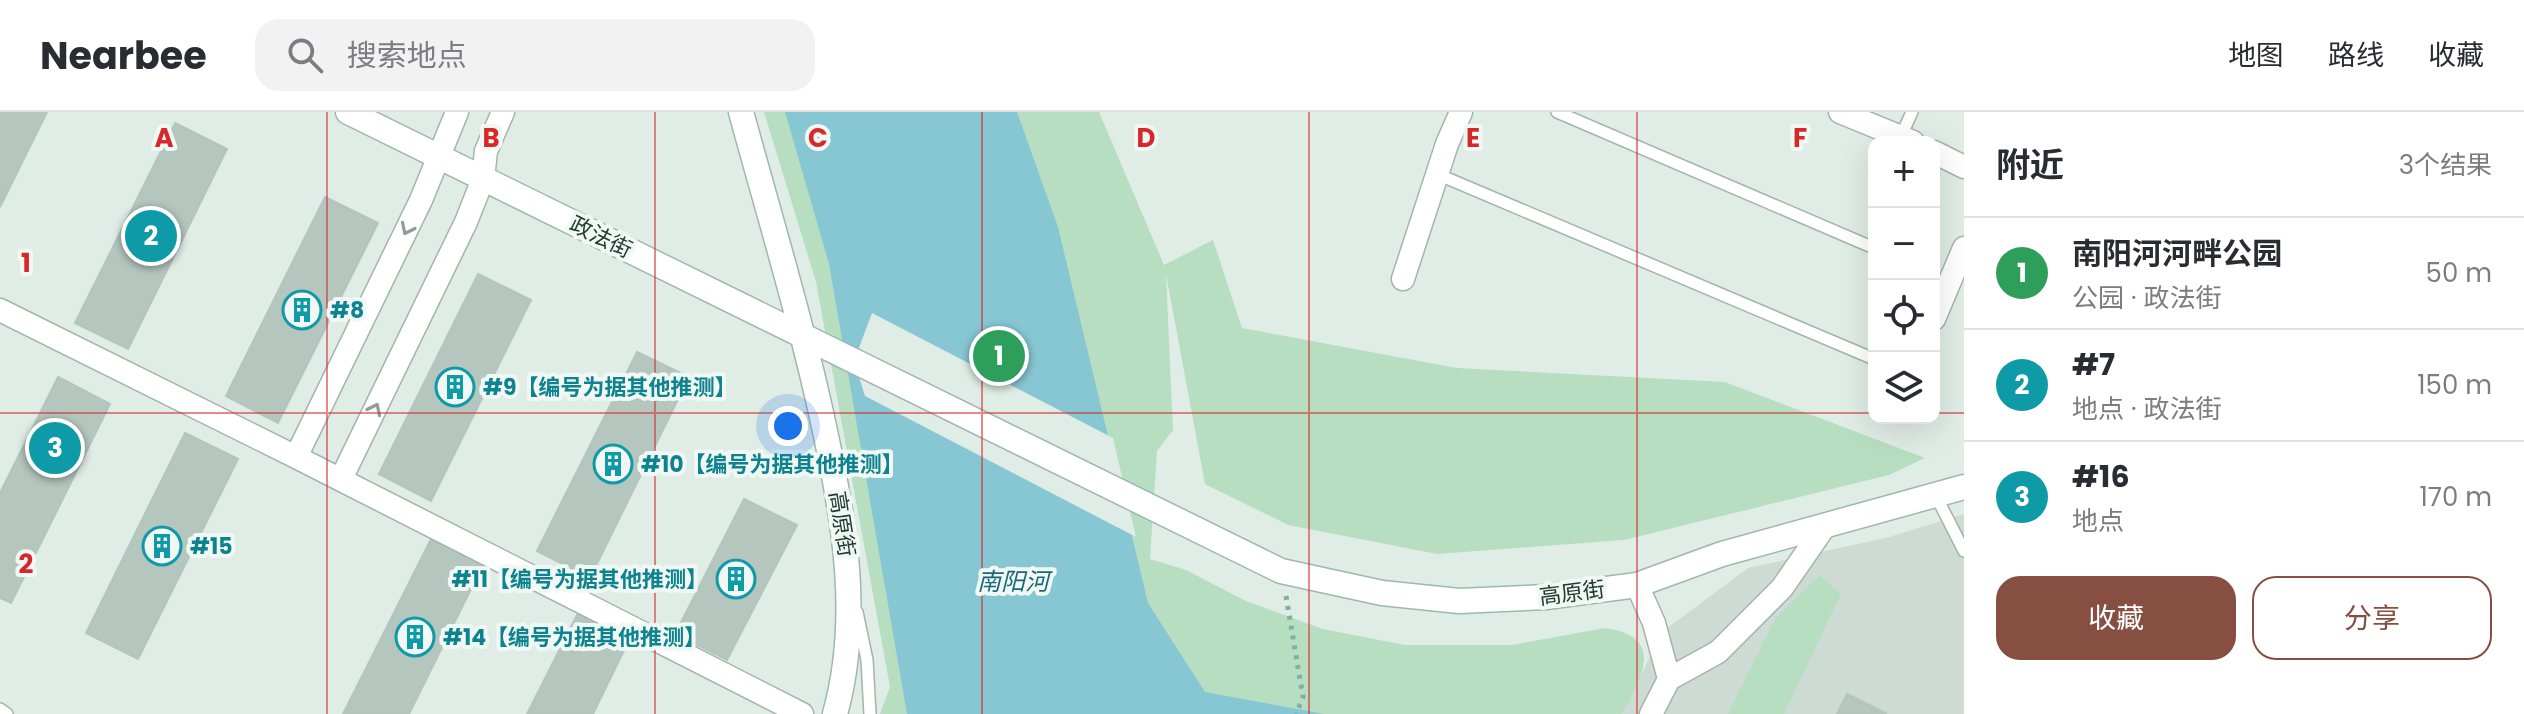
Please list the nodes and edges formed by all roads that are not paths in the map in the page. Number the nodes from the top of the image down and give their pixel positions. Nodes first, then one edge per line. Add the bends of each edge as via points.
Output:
1 (348, 112) edge
2 (457, 112) edge
3 (503, 112) edge
4 (741, 112) edge
5 (1461, 112) edge
6 (1557, 112) edge
7 (1840, 112) edge
8 (1912, 112) edge
9 (1900, 136) edge
10 (1908, 136) edge
11 (1940, 155) edge
12 (439, 158) junction
13 (1964, 167) edge
14 (1437, 174) junction
15 (483, 179) junction
16 (1868, 245) edge
17 (1964, 248) edge
18 (1403, 279) dead end
19 (1940, 298) edge
20 (0, 310) edge
21 (803, 336) junction
22 (1868, 356) edge
23 (296, 457) junction
24 (341, 479) junction
25 (1964, 487) edge
26 (1936, 496) junction
27 (1180, 522) joint
28 (1825, 526) junction
29 (1964, 551) edge
30 (849, 572) junction
31 (1637, 585) junction
32 (1669, 679) junction
33 (0, 709) edge
34 (7, 714) edge
35 (802, 714) edge
36 (835, 714) edge
37 (870, 714) edge
38 (1651, 714) edge

1 - 12 street, 政法街
2 - 12 street
3 - 15 street via 486,151
4 - 21 street, 高原街
5 - 14 street
6 - 16 lane
7 - 9 street
8 - 10 lane
11 - 13 street
12 - 15 street, 政法街
12 -> 23 street
14 - 18 street
14 - 22 lane
15 - 21 street, 政法街
24 -> 15 street
17 - 19 street
20 - 23 street
21 - 27 street, 政法街
21 - 30 street, 高原街
23 - 24 street
24 - 35 street
25 - 26 street, 高原街
26 - 28 street, 高原街
26 - 29 lane
27 - 31 street, 高原街 via 1281,571 1382,593 1459,601
28 - 31 street, 高原街 via 1722,554
28 - 32 street via 1782,588 1718,652
30 - 36 street, 高原街 via 849,643
30 - 37 lane via 867,660
31 - 32 street
32 - 38 street
33 - 34 lane

